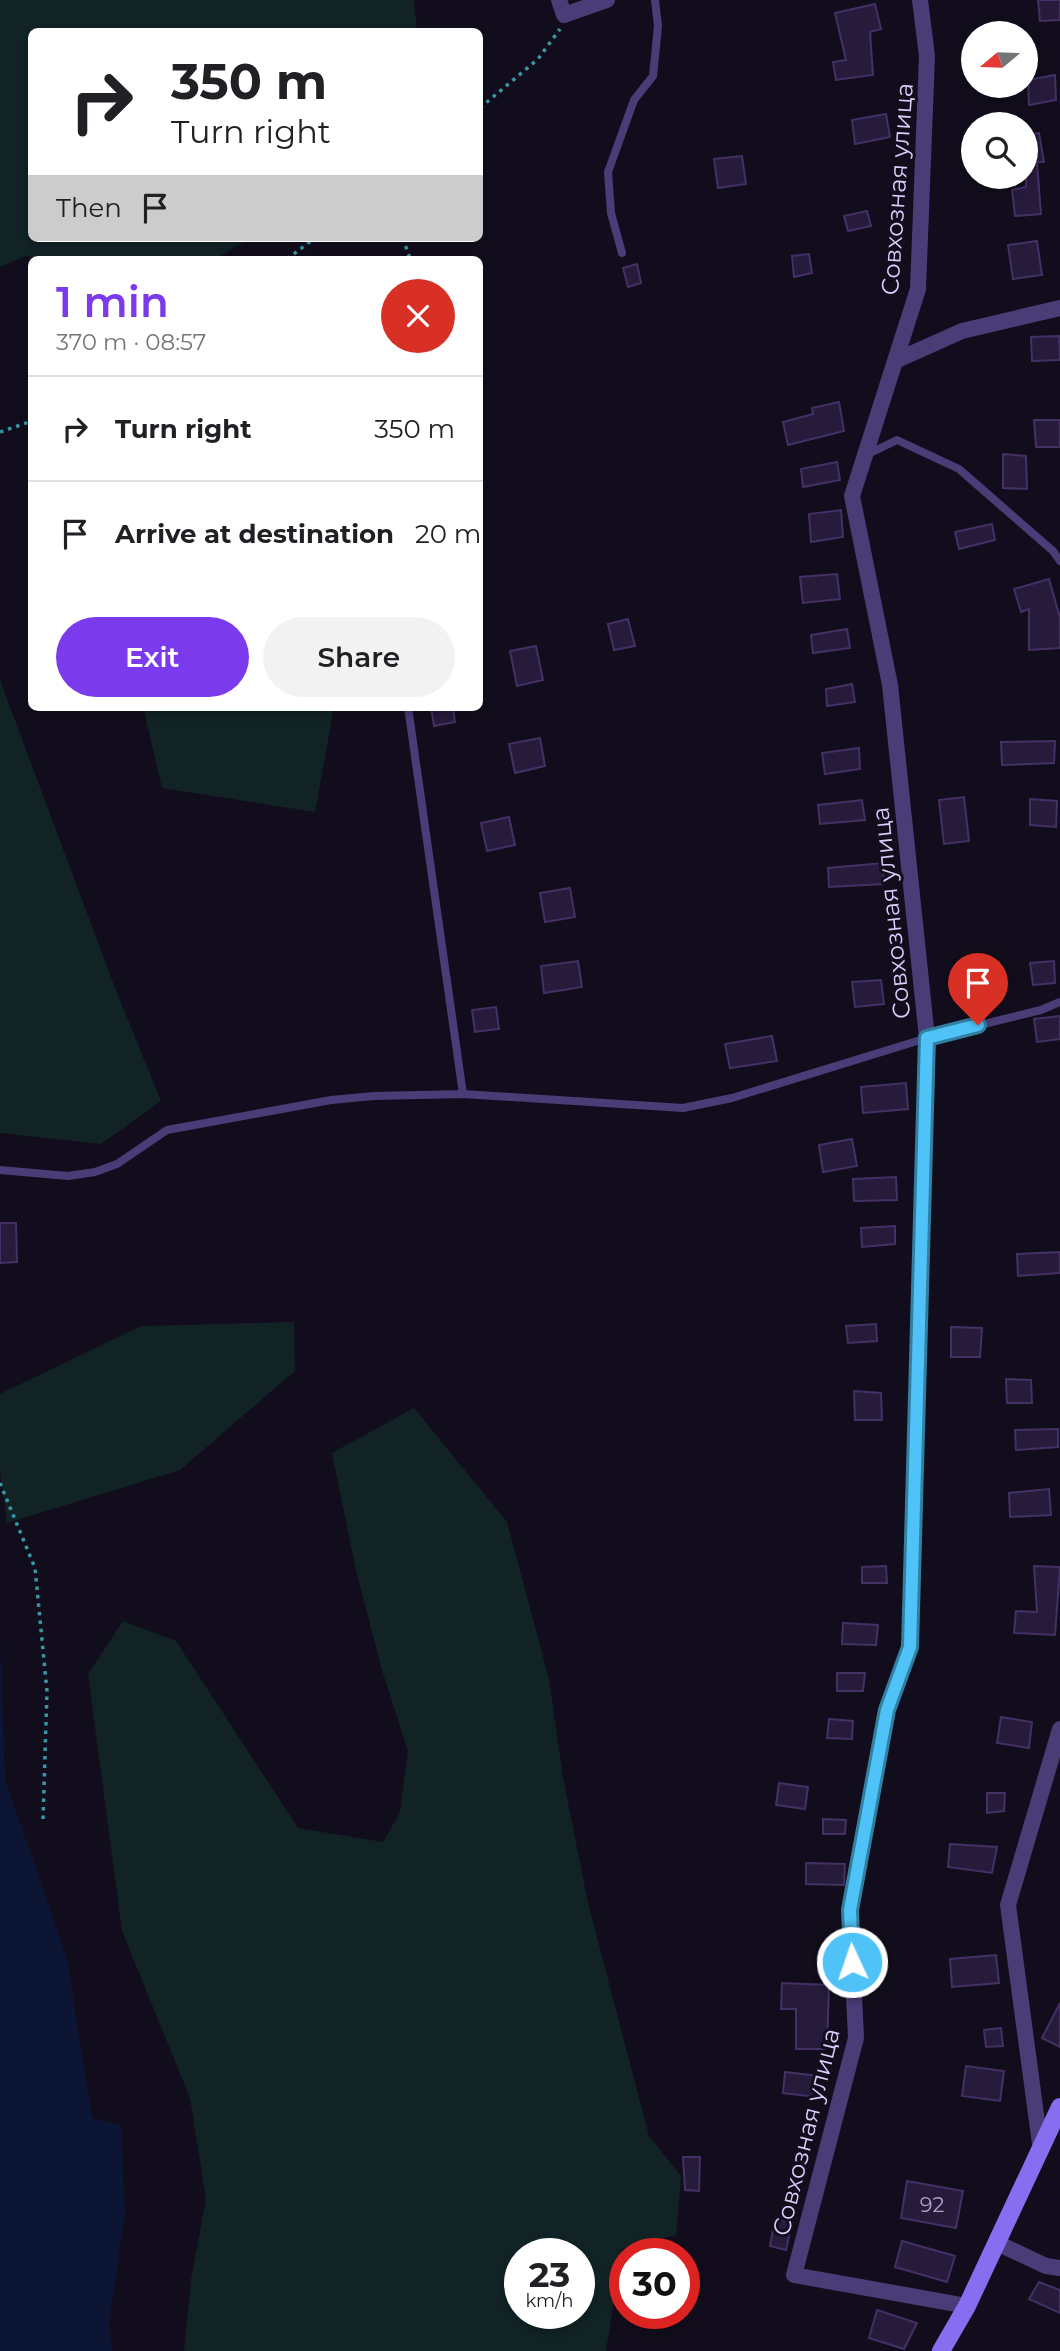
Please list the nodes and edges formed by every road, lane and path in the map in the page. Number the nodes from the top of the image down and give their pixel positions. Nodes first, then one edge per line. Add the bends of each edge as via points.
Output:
1 (607, 0) edge
2 (655, 0) edge
3 (920, 0) edge
4 (561, 7) edge
5 (483, 106) edge
6 (310, 242) edge
7 (622, 253) dead end
8 (291, 256) edge
9 (1060, 308) edge
10 (895, 361) junction
11 (28, 422) edge
12 (0, 432) edge
13 (865, 456) junction
14 (1060, 561) edge
15 (409, 711) edge
16 (1060, 1002) edge
17 (927, 1038) junction
18 (463, 1094) junction
19 (0, 1170) edge
20 (0, 1483) edge
21 (1060, 1729) edge
22 (43, 1819) dead end
23 (1060, 2106) edge
24 (1040, 2144) junction
25 (997, 2244) junction
26 (1060, 2268) edge
27 (967, 2306) junction
28 (941, 2351) edge

1 - 4 street
2 - 7 lane via 658,26 653,76 634,100 608,172 611,213
3 - 10 street, Совхозная улица via 928,56 918,289
4 - 5 path via 563,24 538,60
6 - 8 path
9 - 10 street via 962,331
10 - 13 street, Совхозная улица
11 - 12 path
13 - 14 lane via 897,440 959,469
13 - 17 street, Совхозная улица via 852,496 890,685
15 - 18 lane
16 - 17 lane
17 - 18 lane via 732,1098 683,1108
17 - 27 street, Совхозная улица via 910,1647 887,1710 850,1910 856,2038 794,2275
18 - 19 lane via 331,1100 195,1123 167,1130 117,1164 95,1172 68,1176
20 - 22 path via 35,1568 47,1691
21 - 24 street via 1007,1905
23 - 24 street
24 - 25 street
25 - 26 street
25 - 27 street
27 - 28 street

